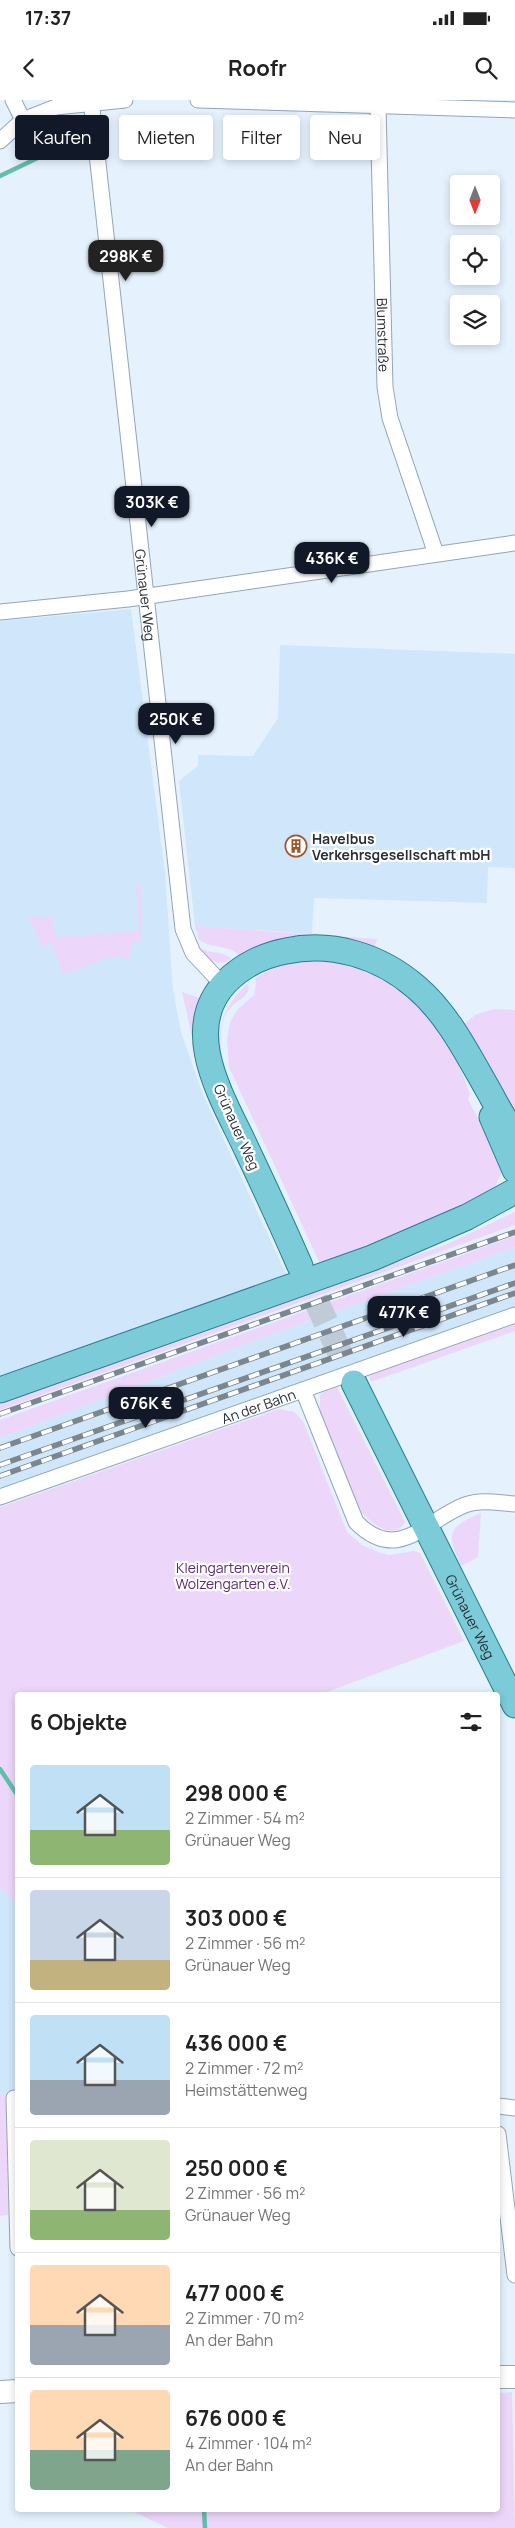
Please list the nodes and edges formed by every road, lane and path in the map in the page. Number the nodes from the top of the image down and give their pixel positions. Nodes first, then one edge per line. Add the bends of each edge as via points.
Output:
1 (13, 100) edge
2 (125, 100) edge
3 (198, 100) edge
4 (91, 101) edge
5 (345, 103) edge
6 (378, 107) junction
7 (515, 110) edge
8 (20, 115) edge
9 (36, 115) edge
10 (15, 127) edge
11 (0, 141) edge
12 (515, 543) edge
13 (436, 554) junction
14 (145, 595) junction
15 (0, 612) edge
16 (223, 985) junction
17 (461, 1044) junction
18 (515, 1133) edge
19 (515, 1170) edge
20 (515, 1191) edge
21 (300, 1266) tunnel mouth
22 (515, 1315) edge
23 (354, 1383) tunnel mouth
24 (0, 1390) edge
25 (303, 1390) junction
26 (0, 1497) edge
27 (515, 1504) edge
28 (426, 1528) junction
29 (515, 1705) edge
30 (14, 2098) dead end
31 (500, 2106) edge
32 (515, 2108) edge
33 (15, 2136) edge
34 (500, 2151) edge
35 (515, 2275) edge
36 (500, 2377) edge
37 (515, 2377) edge
38 (15, 2391) edge
39 (0, 2392) edge

1 - 8 street
2 - 4 street
3 - 5 street
4 - 9 street via 56,107
4 - 14 street, Grünauer Weg
5 - 6 street
6 - 7 street
6 - 13 street, Blumstraße via 385,387 390,418
10 - 11 street
12 - 13 street
13 - 14 street
14 - 15 street
14 - 16 street, Grünauer Weg via 183,929 193,953
16 - 17 main road, Grünauer Weg via 242,968 283,951 320,947 355,953 386,966 416,987 432,1002
16 - 21 main road, Grünauer Weg via 210,1006 206,1027 205,1046 210,1067
17 - 18 main road, Grünauer Weg
17 - 19 main road, Grünauer Weg via 468,1067 500,1131
20 - 24 main road via 467,1217 372,1258
22 - 25 street, An der Bahn
23 - 28 main road, Grünauer Weg
25 - 26 street, An der Bahn
25 - 28 street via 356,1522 371,1535 386,1539 407,1537
27 - 28 street via 474,1502
28 - 29 main road, Grünauer Weg
30 - 33 street
31 - 32 street
34 - 35 street
36 - 37 street
38 - 39 street

